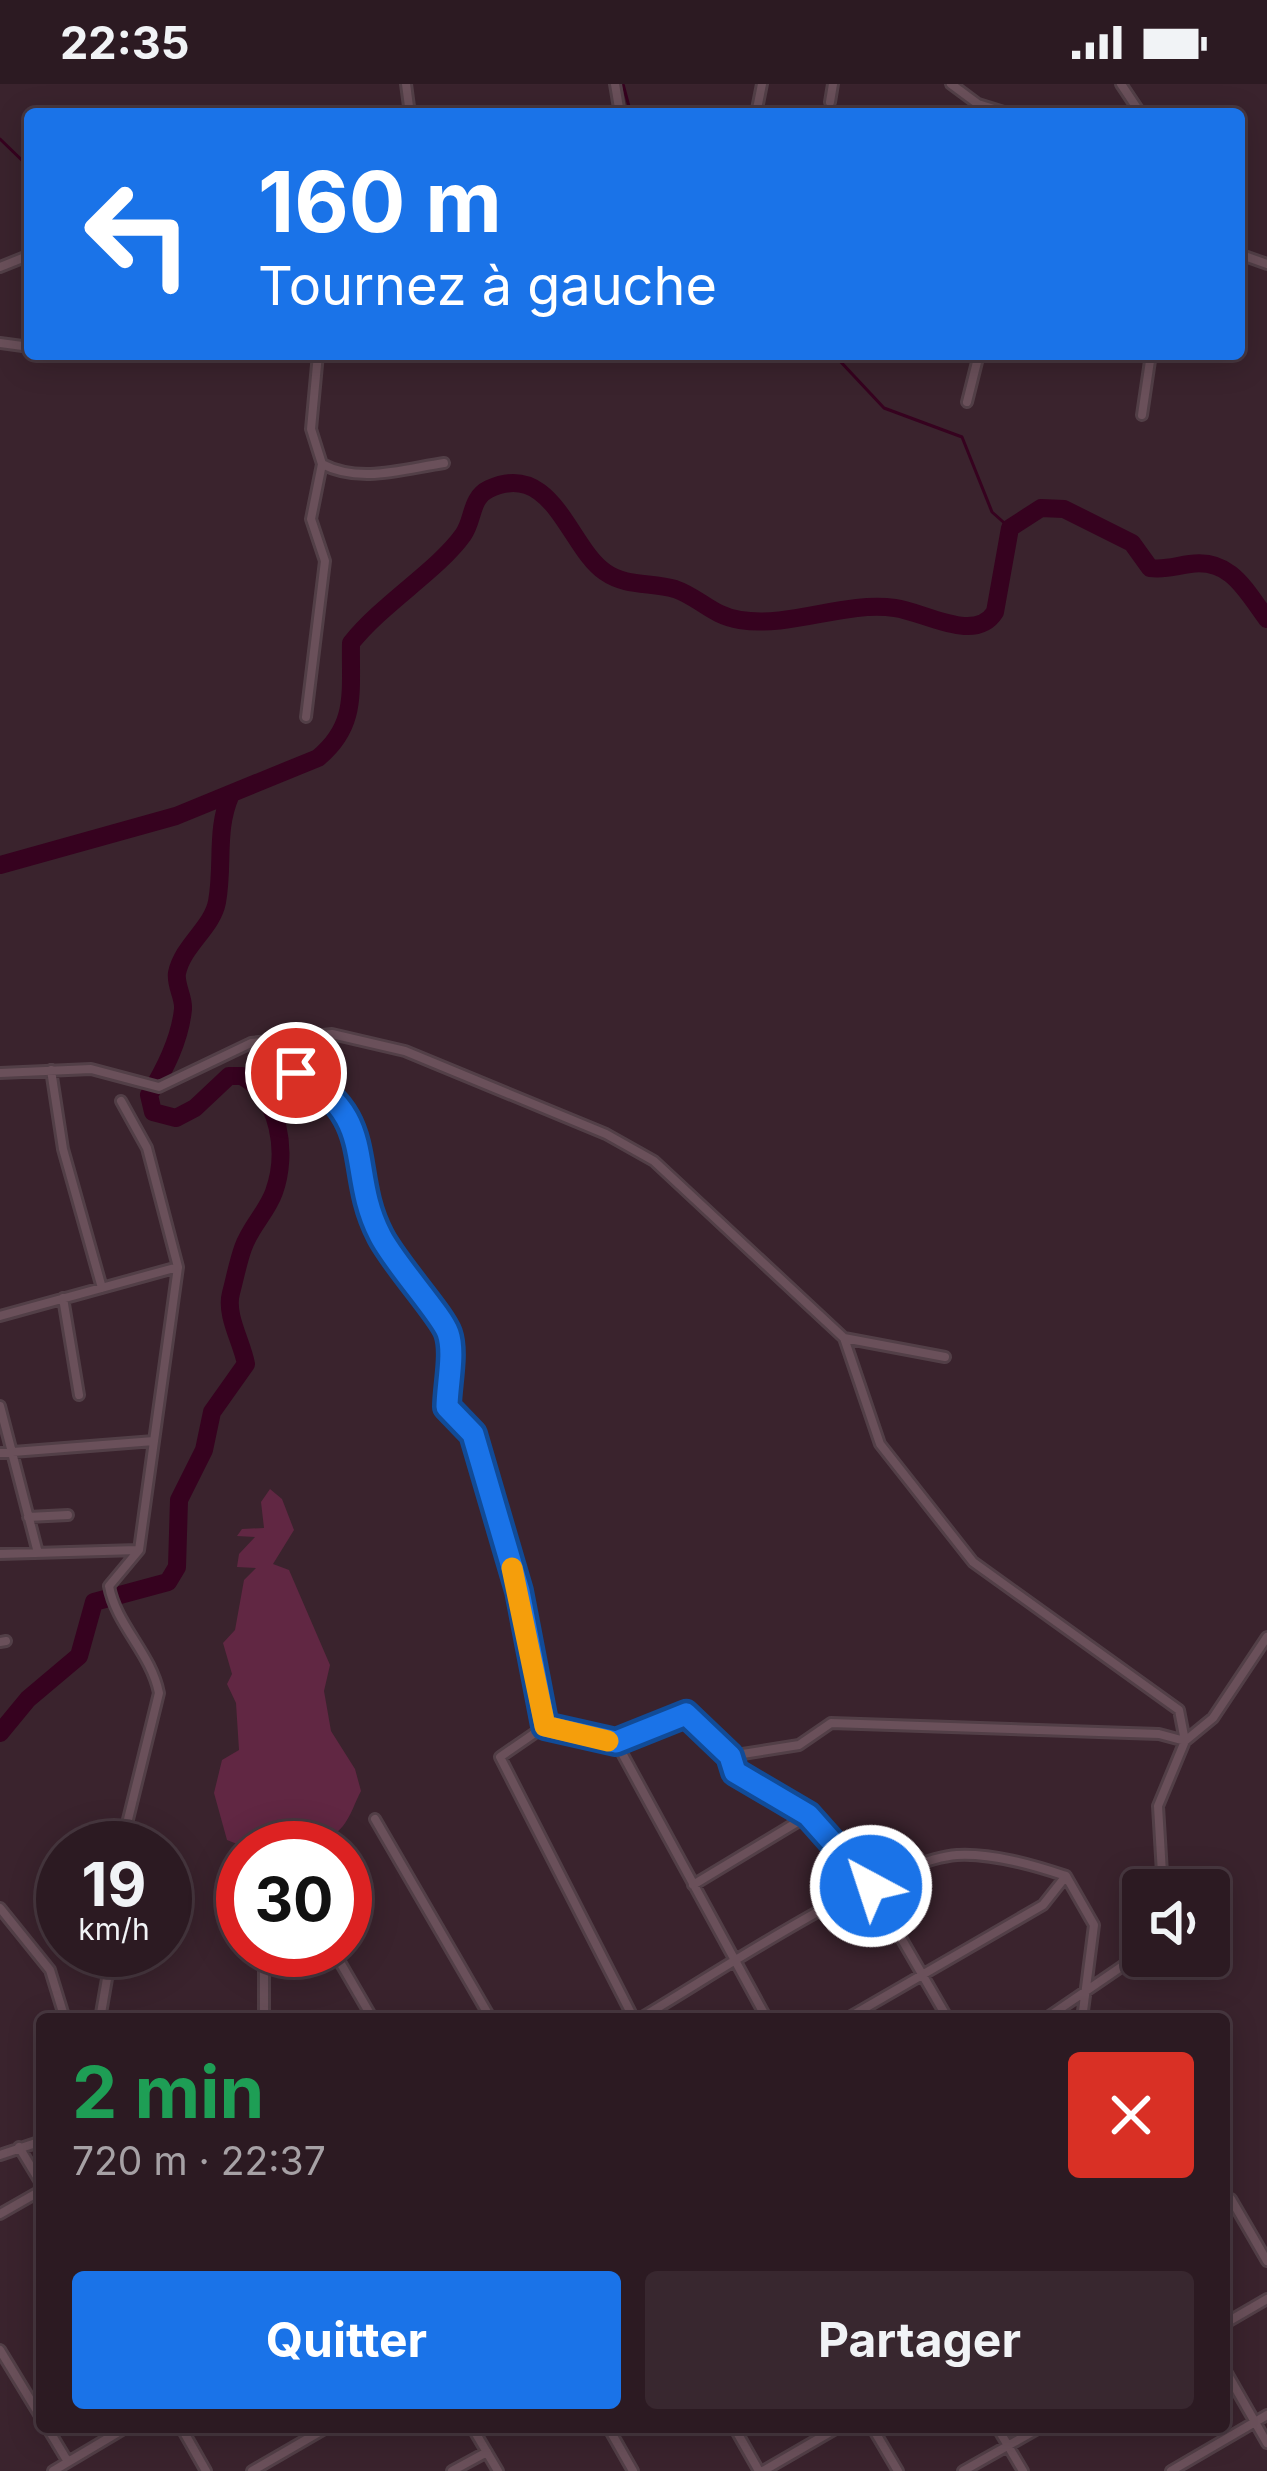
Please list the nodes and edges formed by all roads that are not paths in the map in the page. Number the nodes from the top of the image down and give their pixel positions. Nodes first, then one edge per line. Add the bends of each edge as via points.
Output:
1 (833, 84) edge
2 (951, 84) edge
3 (830, 103) dead end
4 (991, 108) edge
5 (317, 360) edge
6 (978, 360) edge
7 (1150, 360) edge
8 (967, 402) dead end
9 (1142, 415) dead end
10 (444, 463) dead end
11 (322, 464) junction
12 (306, 717) dead end
13 (332, 1034) junction
14 (51, 1070) junction
15 (0, 1073) edge
16 (121, 1101) dead end
17 (178, 1267) junction
18 (102, 1288) junction
19 (64, 1298) junction
20 (0, 1316) edge
21 (844, 1338) junction
22 (945, 1357) dead end
23 (79, 1395) dead end
24 (0, 1406) edge
25 (154, 1441) junction
26 (12, 1452) junction
27 (0, 1453) edge
28 (68, 1515) dead end
29 (28, 1517) junction
30 (139, 1550) junction
31 (38, 1553) junction
32 (0, 1554) edge
33 (1267, 1637) edge
34 (545, 1726) junction
35 (1185, 1741) junction
36 (616, 1742) junction
37 (730, 1756) junction
38 (808, 1815) junction
39 (374, 1819) dead end
40 (128, 1821) edge
41 (1162, 1869) edge
42 (1066, 1876) junction
43 (693, 1885) junction
44 (871, 1886) junction
45 (0, 1908) edge
46 (737, 1963) junction
47 (1122, 1968) edge
48 (922, 1975) junction
49 (107, 1977) edge
50 (264, 1977) edge
51 (349, 1977) edge
52 (1084, 1996) junction
53 (63, 2013) edge
54 (101, 2013) edge
55 (264, 2013) edge
56 (370, 2013) edge
57 (487, 2013) edge
58 (634, 2013) edge
59 (648, 2013) edge
60 (764, 2013) edge
61 (856, 2013) edge
62 (944, 2013) edge
63 (1055, 2013) edge
64 (1083, 2013) edge
65 (36, 2142) edge
66 (20, 2146) junction
67 (0, 2155) edge
68 (36, 2177) edge
69 (36, 2192) edge
70 (1231, 2200) dead end
71 (0, 2214) edge
72 (1267, 2261) edge
73 (1267, 2300) edge
74 (1230, 2321) edge
75 (0, 2350) edge
76 (1230, 2378) edge
77 (36, 2409) edge
78 (1267, 2415) edge
79 (1255, 2422) junction
80 (51, 2433) edge
81 (117, 2433) edge
82 (184, 2433) edge
83 (309, 2433) edge
84 (476, 2433) edge
85 (611, 2433) edge
86 (738, 2433) edge
87 (828, 2433) edge
88 (876, 2433) edge
89 (1000, 2433) edge
90 (1031, 2433) edge
91 (1267, 2443) edge
92 (1008, 2446) junction
93 (487, 2452) junction
94 (68, 2462) junction
95 (53, 2471) edge
96 (206, 2471) edge
97 (251, 2471) edge
98 (452, 2471) edge
99 (498, 2471) edge
100 (633, 2471) edge
101 (761, 2471) edge
102 (898, 2471) edge
103 (963, 2471) edge
104 (1023, 2471) edge
105 (1171, 2471) edge

1 - 3 street
2 - 4 street
5 - 11 street via 311,429
6 - 8 street
7 - 9 street
10 - 11 street via 378,475
11 - 12 street via 311,519 326,561
13 - 14 street via 251,1043 159,1087 106,1071
13 - 21 street via 405,1051 654,1161
13 - 34 street via 296,1073 327,1089 351,1130 379,1234 448,1333 447,1407 473,1434 519,1591
14 - 15 street
14 - 18 street via 63,1149
16 - 17 street via 147,1148
17 - 18 street
17 - 25 street
18 - 19 street
19 - 20 street
19 - 23 street
21 - 22 street
21 - 35 street via 880,1444 974,1562 1179,1710
24 - 26 street
25 - 26 street
25 - 30 street
26 - 27 street
26 - 29 street
28 - 29 street
29 - 31 street
30 - 31 street
30 - 40 street via 109,1586 159,1693
31 - 32 street
33 - 35 street via 1213,1718
34 - 36 street
34 - 58 street via 500,1756
35 - 37 street via 831,1723 799,1745
35 - 41 street via 1158,1806
36 - 37 street via 686,1714
36 - 43 street
37 - 38 street via 735,1772
38 - 43 street
38 - 44 street
39 - 57 street
42 - 44 street via 958,1855
42 - 48 street via 1042,1905
42 - 52 street via 1094,1925
43 - 46 street
44 - 46 street
44 - 48 street
45 - 53 street via 50,1970
46 - 59 street
46 - 60 street
47 - 52 street
48 - 61 street
48 - 62 street
49 - 54 street
50 - 55 street
51 - 56 street
52 - 63 street
52 - 64 street
65 - 66 street
66 - 67 street
66 - 68 street
69 - 71 street
70 - 72 street
73 - 74 street
75 - 77 street
76 - 79 street
78 - 79 street
79 - 91 street
79 - 105 street
80 - 94 street
81 - 94 street
82 - 96 street
83 - 97 street
84 - 93 street
85 - 100 street
86 - 101 street
87 - 101 street
88 - 102 street
89 - 92 street
90 - 92 street
92 - 103 street
92 - 104 street
93 - 98 street
93 - 99 street
94 - 95 street

